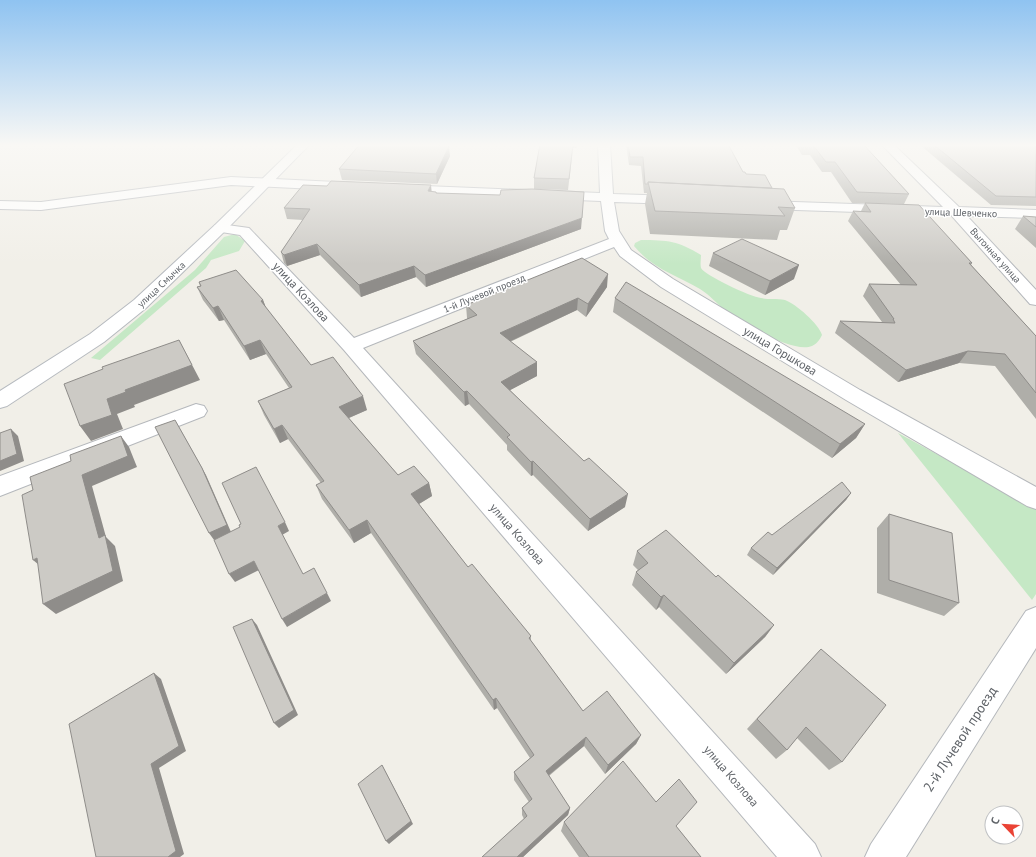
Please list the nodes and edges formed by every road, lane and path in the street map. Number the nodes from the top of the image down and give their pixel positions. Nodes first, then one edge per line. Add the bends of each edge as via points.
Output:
1 (208, 184) edge
2 (263, 184) edge
3 (285, 184) edge
4 (606, 184) edge
5 (928, 184) edge
6 (368, 188) edge
7 (392, 189) edge
8 (606, 196) junction
9 (686, 201) edge
10 (749, 204) edge
11 (0, 205) edge
12 (956, 212) junction
13 (1036, 214) edge
14 (220, 228) junction
15 (617, 241) junction
16 (1036, 300) edge
17 (351, 346) junction
18 (0, 401) edge
19 (196, 411) dead end
20 (0, 486) edge
21 (1036, 499) edge
22 (1036, 620) edge
23 (802, 857) edge
24 (884, 857) edge

1 - 11 street via 41,206
2 - 14 street, улица Смычка
3 - 6 street
4 - 8 street, улица Горшкова
5 - 12 street, Выгонная улица
7 - 8 street
8 - 9 street
8 - 15 street, улица Горшкова via 612,231
10 - 12 street, улица Шевченко
12 - 13 street, улица Шевченко
12 - 16 street, Выгонная улица
14 - 17 street, улица Козлова via 244,231
14 - 18 street, улица Смычка via 140,304 97,338
15 - 17 street, 1-й Лучевой проезд
15 - 21 street, улица Горшкова via 625,253 667,283 853,395
17 - 23 street, улица Козлова
19 - 20 street
22 - 24 street, 2-й Лучевой проезд

